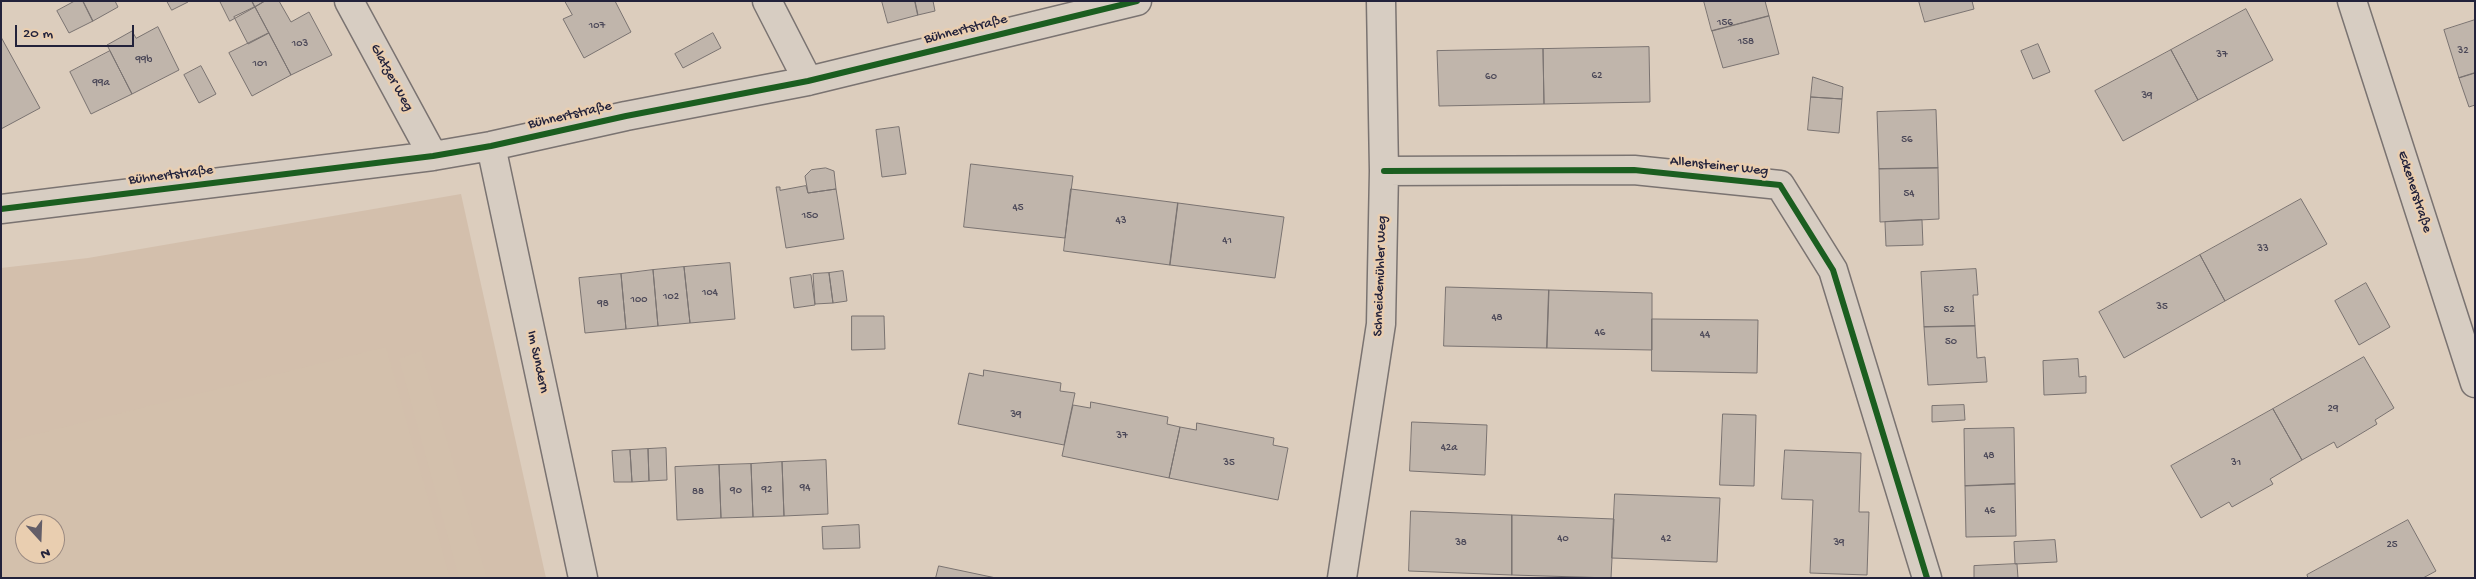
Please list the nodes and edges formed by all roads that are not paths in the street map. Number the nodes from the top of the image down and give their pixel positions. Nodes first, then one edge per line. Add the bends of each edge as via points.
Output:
1 (349, 1) edge
2 (767, 1) edge
3 (1137, 1) edge
4 (1381, 1) edge
5 (2352, 1) edge
6 (808, 81) junction
7 (491, 146) junction
8 (432, 156) junction
9 (1384, 171) junction
10 (1, 209) edge
11 (2475, 383) edge
12 (583, 578) edge
13 (1342, 578) edge
14 (1928, 578) edge

1 - 8 street, Glatzer Weg
2 - 6 street
3 - 6 street, Bühnertstraße
4 - 9 street, Schneidemühler Weg
5 - 11 street, Eckenerstraße
6 - 7 street, Bühnertstraße
7 - 8 street, Bühnertstraße
7 - 12 street, Im Sundern
8 - 10 street, Bühnertstraße
9 - 13 street, Schneidemühler Weg via 1381,324
9 - 14 street, Allensteiner Weg via 1634,170 1780,186 1833,270

